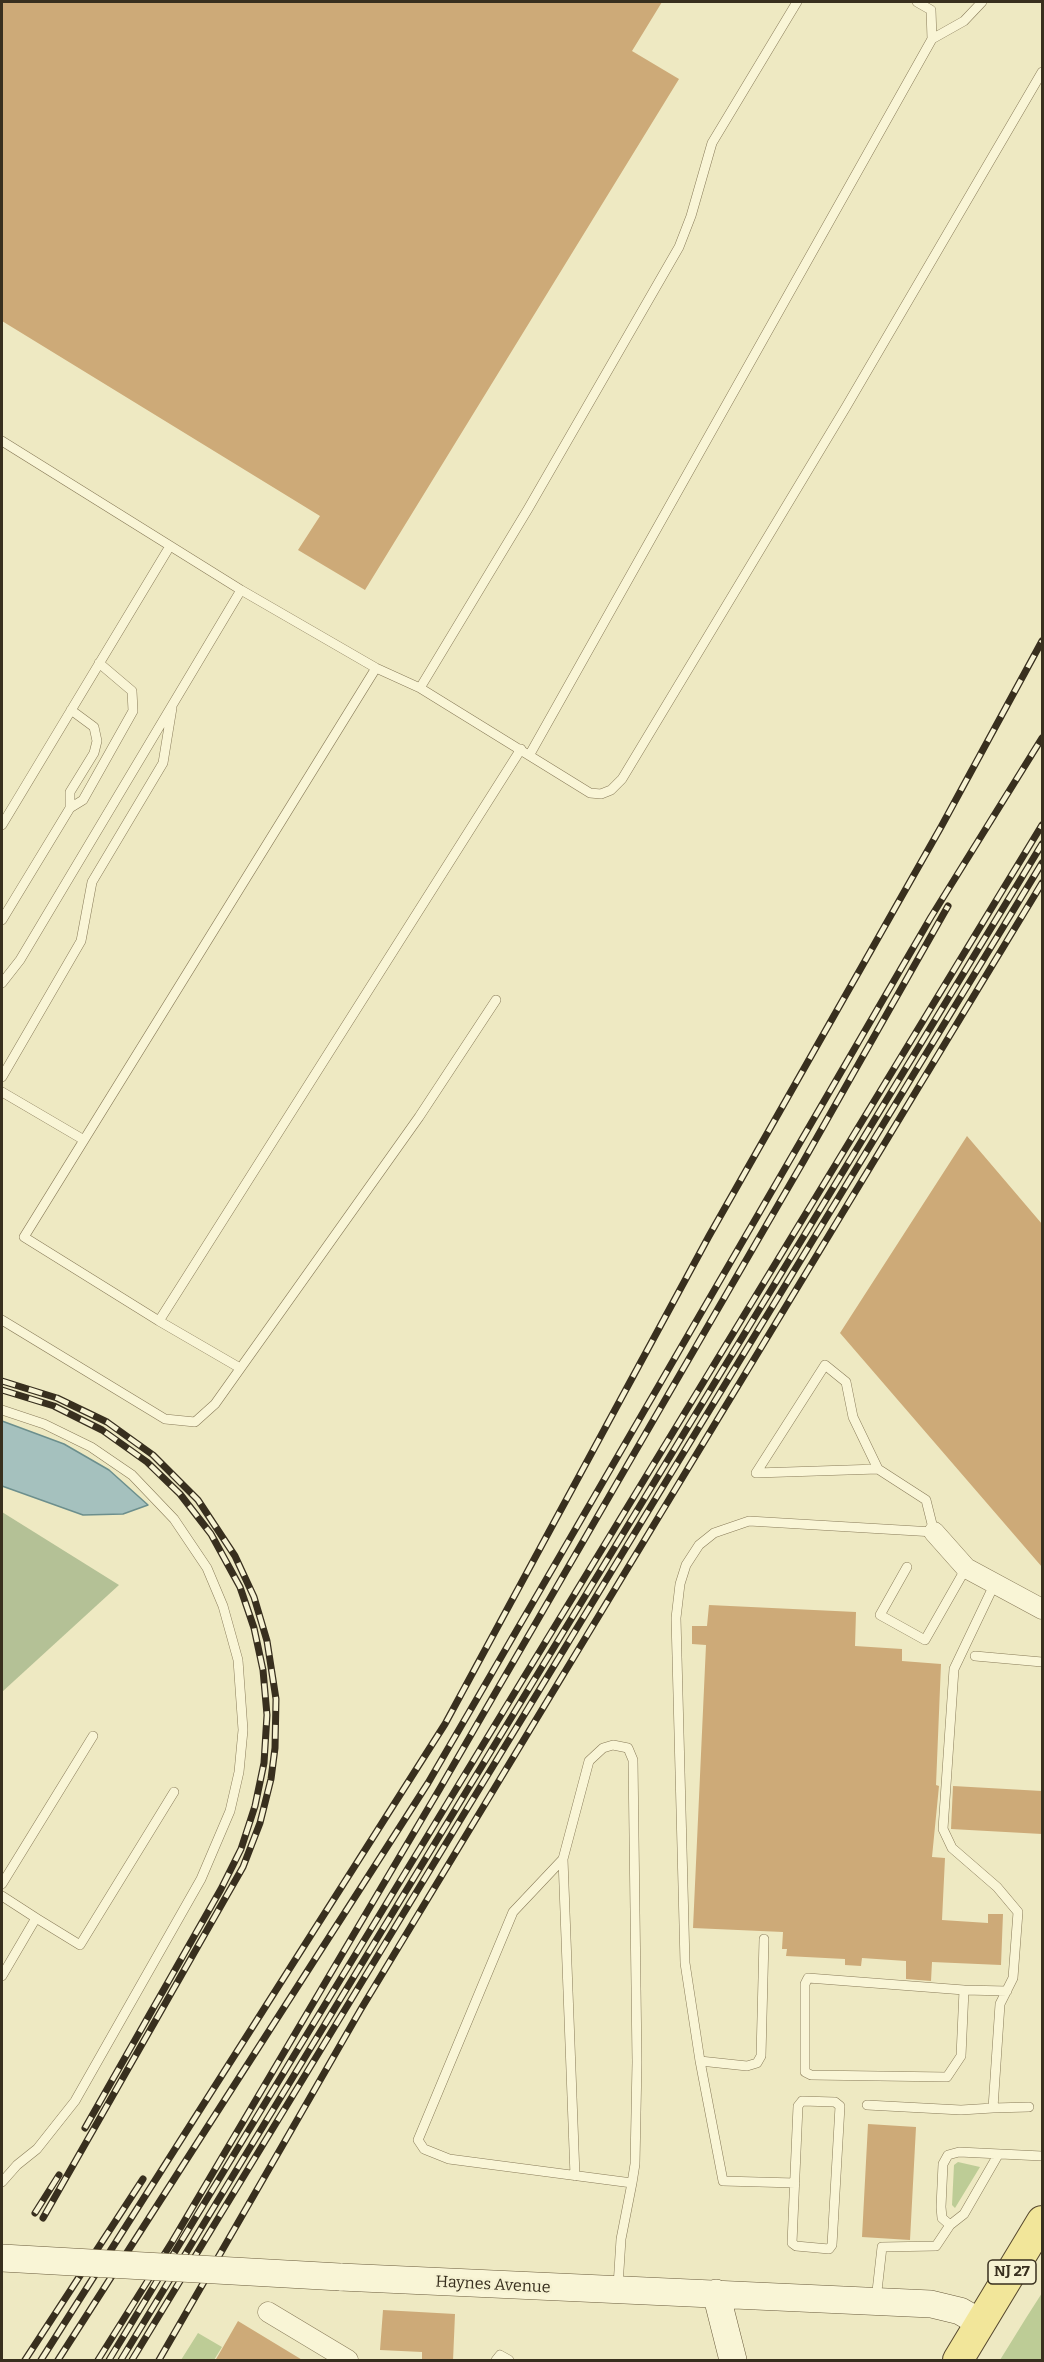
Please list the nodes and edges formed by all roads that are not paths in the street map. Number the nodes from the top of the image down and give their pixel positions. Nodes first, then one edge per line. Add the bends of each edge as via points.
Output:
1 (797, 2) edge
2 (917, 2) edge
3 (982, 2) edge
4 (932, 39) junction
5 (1042, 72) edge
6 (2, 441) edge
7 (170, 546) junction
8 (241, 590) junction
9 (99, 663) junction
10 (376, 668) junction
11 (420, 688) junction
12 (172, 703) junction
13 (71, 710) junction
14 (521, 749) junction
15 (530, 754) junction
16 (70, 808) junction
17 (2, 825) edge
18 (2, 920) edge
19 (2, 983) edge
20 (496, 1000) dead end
21 (2, 1077) edge
22 (2, 1092) edge
23 (84, 1140) junction
24 (2, 1320) edge
25 (159, 1321) junction
26 (240, 1368) junction
27 (2, 1410) edge
28 (878, 1469) junction
29 (934, 1532) junction
30 (907, 1567) dead end
31 (966, 1568) junction
32 (995, 1583) junction
33 (1042, 1609) edge
34 (975, 1656) dead end
35 (1042, 1662) edge
36 (93, 1736) dead end
37 (174, 1792) dead end
38 (563, 1859) junction
39 (2, 1884) edge
40 (2, 1896) edge
41 (36, 1918) junction
42 (764, 1939) dead end
43 (2, 1976) edge
44 (964, 1990) junction
45 (1007, 1991) junction
46 (700, 2061) junction
47 (867, 2105) dead end
48 (1029, 2107) dead end
49 (993, 2108) junction
50 (998, 2155) junction
51 (1042, 2156) edge
52 (575, 2175) junction
53 (2, 2182) edge
54 (632, 2183) junction
55 (795, 2183) junction
56 (1042, 2222) edge
57 (950, 2225) junction
58 (2, 2258) edge
59 (618, 2292) junction
60 (716, 2293) junction
61 (876, 2301) junction
62 (268, 2312) dead end
63 (981, 2323) junction
64 (348, 2361) edge
65 (496, 2361) edge
66 (509, 2361) edge
67 (733, 2361) edge
68 (958, 2361) edge

1 - 11 lane via 712,143 679,247
2 - 4 lane via 931,10
3 - 4 lane via 964,21
4 - 15 lane
5 - 15 lane via 622,779 611,790 590,794
6 - 7 lane
7 - 8 lane
7 - 9 lane
8 - 10 lane
8 - 12 lane
9 - 13 lane
9 - 16 lane via 132,691 133,711 83,800
10 - 11 lane
10 - 23 lane
11 - 14 lane
12 - 19 lane via 20,960
12 - 21 lane via 164,764 92,882 81,941
13 - 16 lane via 94,727 97,741 70,792
13 - 17 lane
14 - 15 lane
14 - 25 lane
16 - 18 lane
20 - 26 lane via 419,1116
22 - 23 lane
23 - 25 lane via 24,1237
24 - 26 lane via 165,1419 195,1422 214,1404
25 - 26 lane
27 - 53 lane via 60,1430 91,1447 132,1475 174,1519 200,1556 223,1606 238,1660 243,1730 230,1811 201,1879 75,2101 37,2149
28 - 28 lane via 778,1472 756,1473 825,1365 846,1382 853,1417
28 - 29 lane via 926,1500
29 - 31 street
29 - 46 lane via 749,1521 714,1533 699,1545 686,1565 677,1595 676,1618 685,1964
30 - 31 lane via 880,1615 925,1640
31 - 32 street
32 - 33 street
32 - 45 lane via 954,1669 944,1829 952,1848 997,1887 1018,1912 1014,1978
34 - 35 lane
36 - 39 lane
37 - 41 lane via 80,1945
38 - 52 lane
38 - 52 lane via 513,1912 418,2140 423,2149 448,2159
38 - 54 lane via 590,1761 603,1748 628,1748 633,1760 638,2062
40 - 41 lane
41 - 43 lane
42 - 46 lane via 761,2056 757,2063 747,2066
44 - 44 lane via 961,2056 947,2077 805,2072 808,1978
44 - 45 lane
45 - 49 lane via 1000,2004
46 - 55 lane via 723,2181
47 - 49 lane
48 - 49 lane
50 - 51 lane
50 - 57 lane via 964,2214
50 - 57 lane via 955,2152 945,2158 941,2207 942,2218
52 - 54 lane
54 - 59 lane via 621,2239
55 - 55 lane via 793,2246 829,2249 838,2103 799,2102
56 - 63 main road, NJ 27
57 - 61 lane via 936,2246 882,2247
58 - 59 main road, Haynes Avenue, bridge
59 - 60 main road, Haynes Avenue
60 - 61 main road, Haynes Avenue
60 - 67 main road
61 - 63 main road, Haynes Avenue via 948,2307
62 - 64 street
63 - 68 main road, NJ 27
65 - 66 lane via 500,2355

